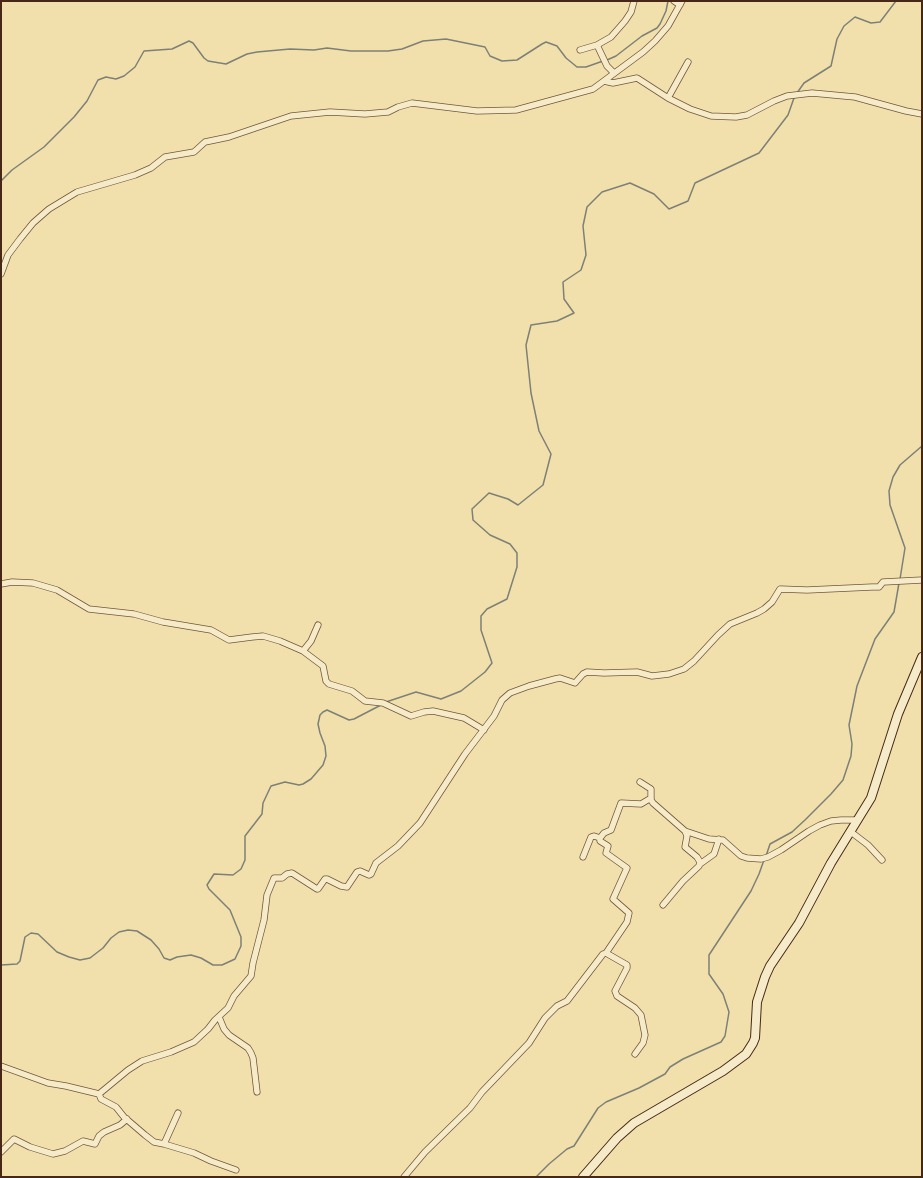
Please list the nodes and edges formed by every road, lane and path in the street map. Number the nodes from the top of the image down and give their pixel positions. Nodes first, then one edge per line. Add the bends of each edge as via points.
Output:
1 (634, 1) edge
2 (674, 1) edge
3 (681, 3) edge
4 (597, 45) junction
5 (580, 50) dead end
6 (688, 62) dead end
7 (614, 73) junction
8 (604, 81) junction
9 (668, 98) junction
10 (922, 114) edge
11 (1, 274) edge
12 (922, 580) edge
13 (1, 584) edge
14 (318, 625) dead end
15 (303, 651) junction
16 (922, 657) edge
17 (484, 730) junction
18 (640, 782) dead end
19 (651, 798) junction
20 (858, 820) junction
21 (685, 832) junction
22 (851, 832) junction
23 (600, 838) junction
24 (719, 840) junction
25 (583, 856) dead end
26 (882, 860) dead end
27 (700, 864) junction
28 (663, 905) dead end
29 (606, 953) junction
30 (219, 1017) junction
31 (635, 1054) dead end
32 (1, 1066) edge
33 (257, 1092) dead end
34 (99, 1094) junction
35 (178, 1113) dead end
36 (126, 1120) junction
37 (164, 1144) junction
38 (1, 1152) edge
39 (236, 1170) dead end
40 (404, 1177) edge
41 (583, 1177) edge

1 - 4 street via 626,21 611,37
2 - 3 street
3 - 7 street via 668,26 655,41
4 - 5 street
4 - 7 street via 607,66
6 - 9 street
7 - 8 street
8 - 9 street via 613,83 637,78
8 - 11 street via 587,91 516,110 478,111 412,103 388,112 330,112 292,116 229,137 205,142 194,152 165,157 151,168 77,192 49,209 20,239 8,256
9 - 10 street via 711,116 747,115 787,96 812,93 855,97
12 - 17 street via 883,582 879,587 780,589 768,606 730,624 684,669 652,676 636,672 587,672 575,683 560,678 529,686 510,693 502,700
13 - 15 street via 33,583 57,590 89,609 134,614 211,630 229,640 263,636 280,640
14 - 15 street
15 - 17 street via 324,666 326,681 329,684 352,691 365,701 383,702 411,716 433,711 464,718
16 - 20 street via 898,714 871,798
17 - 30 street via 465,754 420,823 398,846 376,863 371,874 357,872 347,887 324,879 316,890 292,873 282,878 274,878 267,895 251,976
18 - 19 street via 652,789
19 - 21 street via 653,803
19 - 23 street via 643,804 621,803 611,830
20 - 22 street
20 - 24 street via 836,820 820,825 781,850 761,859 741,856 723,840
21 - 24 street
21 - 27 street via 685,847 699,859
22 - 26 street via 868,844
22 - 41 street via 799,923 770,966 757,1002 755,1038 746,1054 723,1071 634,1123 617,1138
23 - 25 street via 591,837
23 - 29 street via 600,841 608,846 606,853 627,868 613,899 629,913 627,922
24 - 27 street via 714,854
27 - 28 street
29 - 31 street via 627,965 615,991 617,996 641,1015 644,1043
29 - 40 street via 567,1000 545,1018 529,1043
30 - 33 street via 229,1036 244,1045 251,1053
30 - 34 street via 194,1042 142,1062
32 - 34 street via 48,1083
34 - 36 street via 101,1099 116,1107
35 - 37 street
36 - 37 street via 154,1142
36 - 38 street via 104,1132 95,1144 83,1141 65,1151 53,1154 14,1139
37 - 39 street

